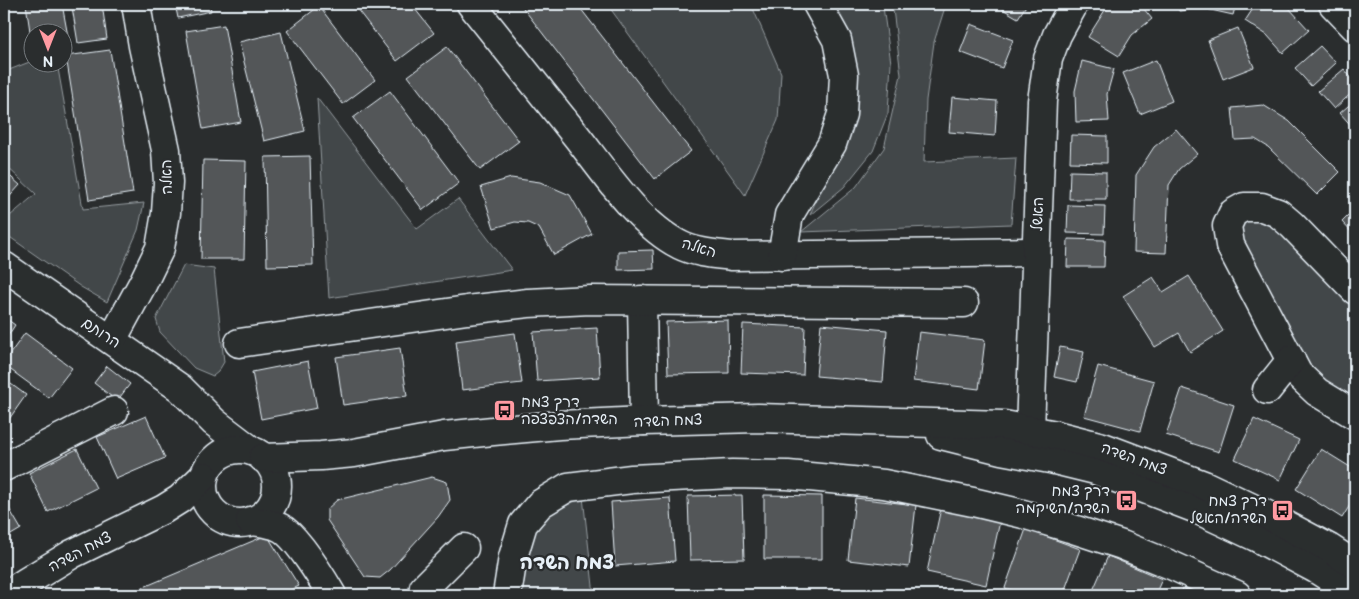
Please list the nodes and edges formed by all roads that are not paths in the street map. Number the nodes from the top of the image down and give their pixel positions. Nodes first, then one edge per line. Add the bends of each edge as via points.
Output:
1 (136, 4) edge
2 (471, 4) edge
3 (817, 4) edge
4 (1074, 4) edge
5 (1333, 4) edge
6 (1355, 27) edge
7 (1036, 252) junction
8 (782, 256) junction
9 (4, 266) edge
10 (1355, 290) edge
11 (642, 300) junction
12 (964, 303) dead end
13 (112, 340) junction
14 (239, 343) dead end
15 (1291, 360) junction
16 (1267, 390) dead end
17 (195, 403) junction
18 (114, 411) dead end
19 (1355, 415) edge
20 (644, 421) junction
21 (894, 423) junction
22 (1030, 430) junction
23 (354, 453) junction
24 (258, 454) junction
25 (4, 467) edge
26 (206, 473) junction
27 (277, 490) junction
28 (238, 521) junction
29 (130, 527) junction
30 (464, 548) dead end
31 (303, 552) junction
32 (1355, 564) edge
33 (1355, 594) edge
34 (6, 595) edge
35 (332, 595) edge
36 (427, 595) edge
37 (507, 595) edge
38 (1237, 595) edge

1 - 13 street, האלה via 166,150 166,213 160,248
2 - 8 street, האלה via 614,184 660,231 681,245 706,253
3 - 8 street via 837,40 844,74 842,114 832,144 789,215
4 - 7 street, האשל via 1048,59 1043,92
5 - 6 street
7 - 8 street, האלה
7 - 22 street, האשל
9 - 13 street, הרותם
10 - 15 street via 1278,213 1262,207 1244,207 1233,213 1227,226 1230,245
11 - 12 street
11 - 14 street via 528,303
11 - 20 street
13 - 17 street, הרותם via 180,388
15 - 16 street
15 - 19 street via 1298,374 1317,392
17 - 24 street, הרותם via 214,422
17 - 26 street, הרותם via 204,427
18 - 25 street
20 - 21 street, צמח השדה via 758,418
20 - 23 street, צמח השדה via 444,436
21 - 22 street, צמח השדה via 1004,425
21 - 33 street, צמח השדה via 1095,470 1194,508 1256,537
22 - 32 street, צמח השדה via 1102,447 1204,485 1267,515
23 - 24 street, צמח השדה via 321,456
23 - 27 street, צמח השדה via 333,460
24 - 26 street via 242,449 221,454
24 - 27 street via 271,466
26 - 28 street via 203,487 209,506 216,514
26 - 29 street, צמח השדה via 180,499
27 - 28 street via 273,503 259,518
27 - 31 street via 283,512
28 - 29 street, צמח השדה via 190,516 146,521
28 - 31 street, צמח השדה via 269,523 281,528
29 - 34 street, צמח השדה via 72,554
30 - 36 street via 424,588
31 - 35 street
37 - 38 street via 523,524 540,504 568,487 632,479 732,474 788,475 884,484 972,502 1122,545

